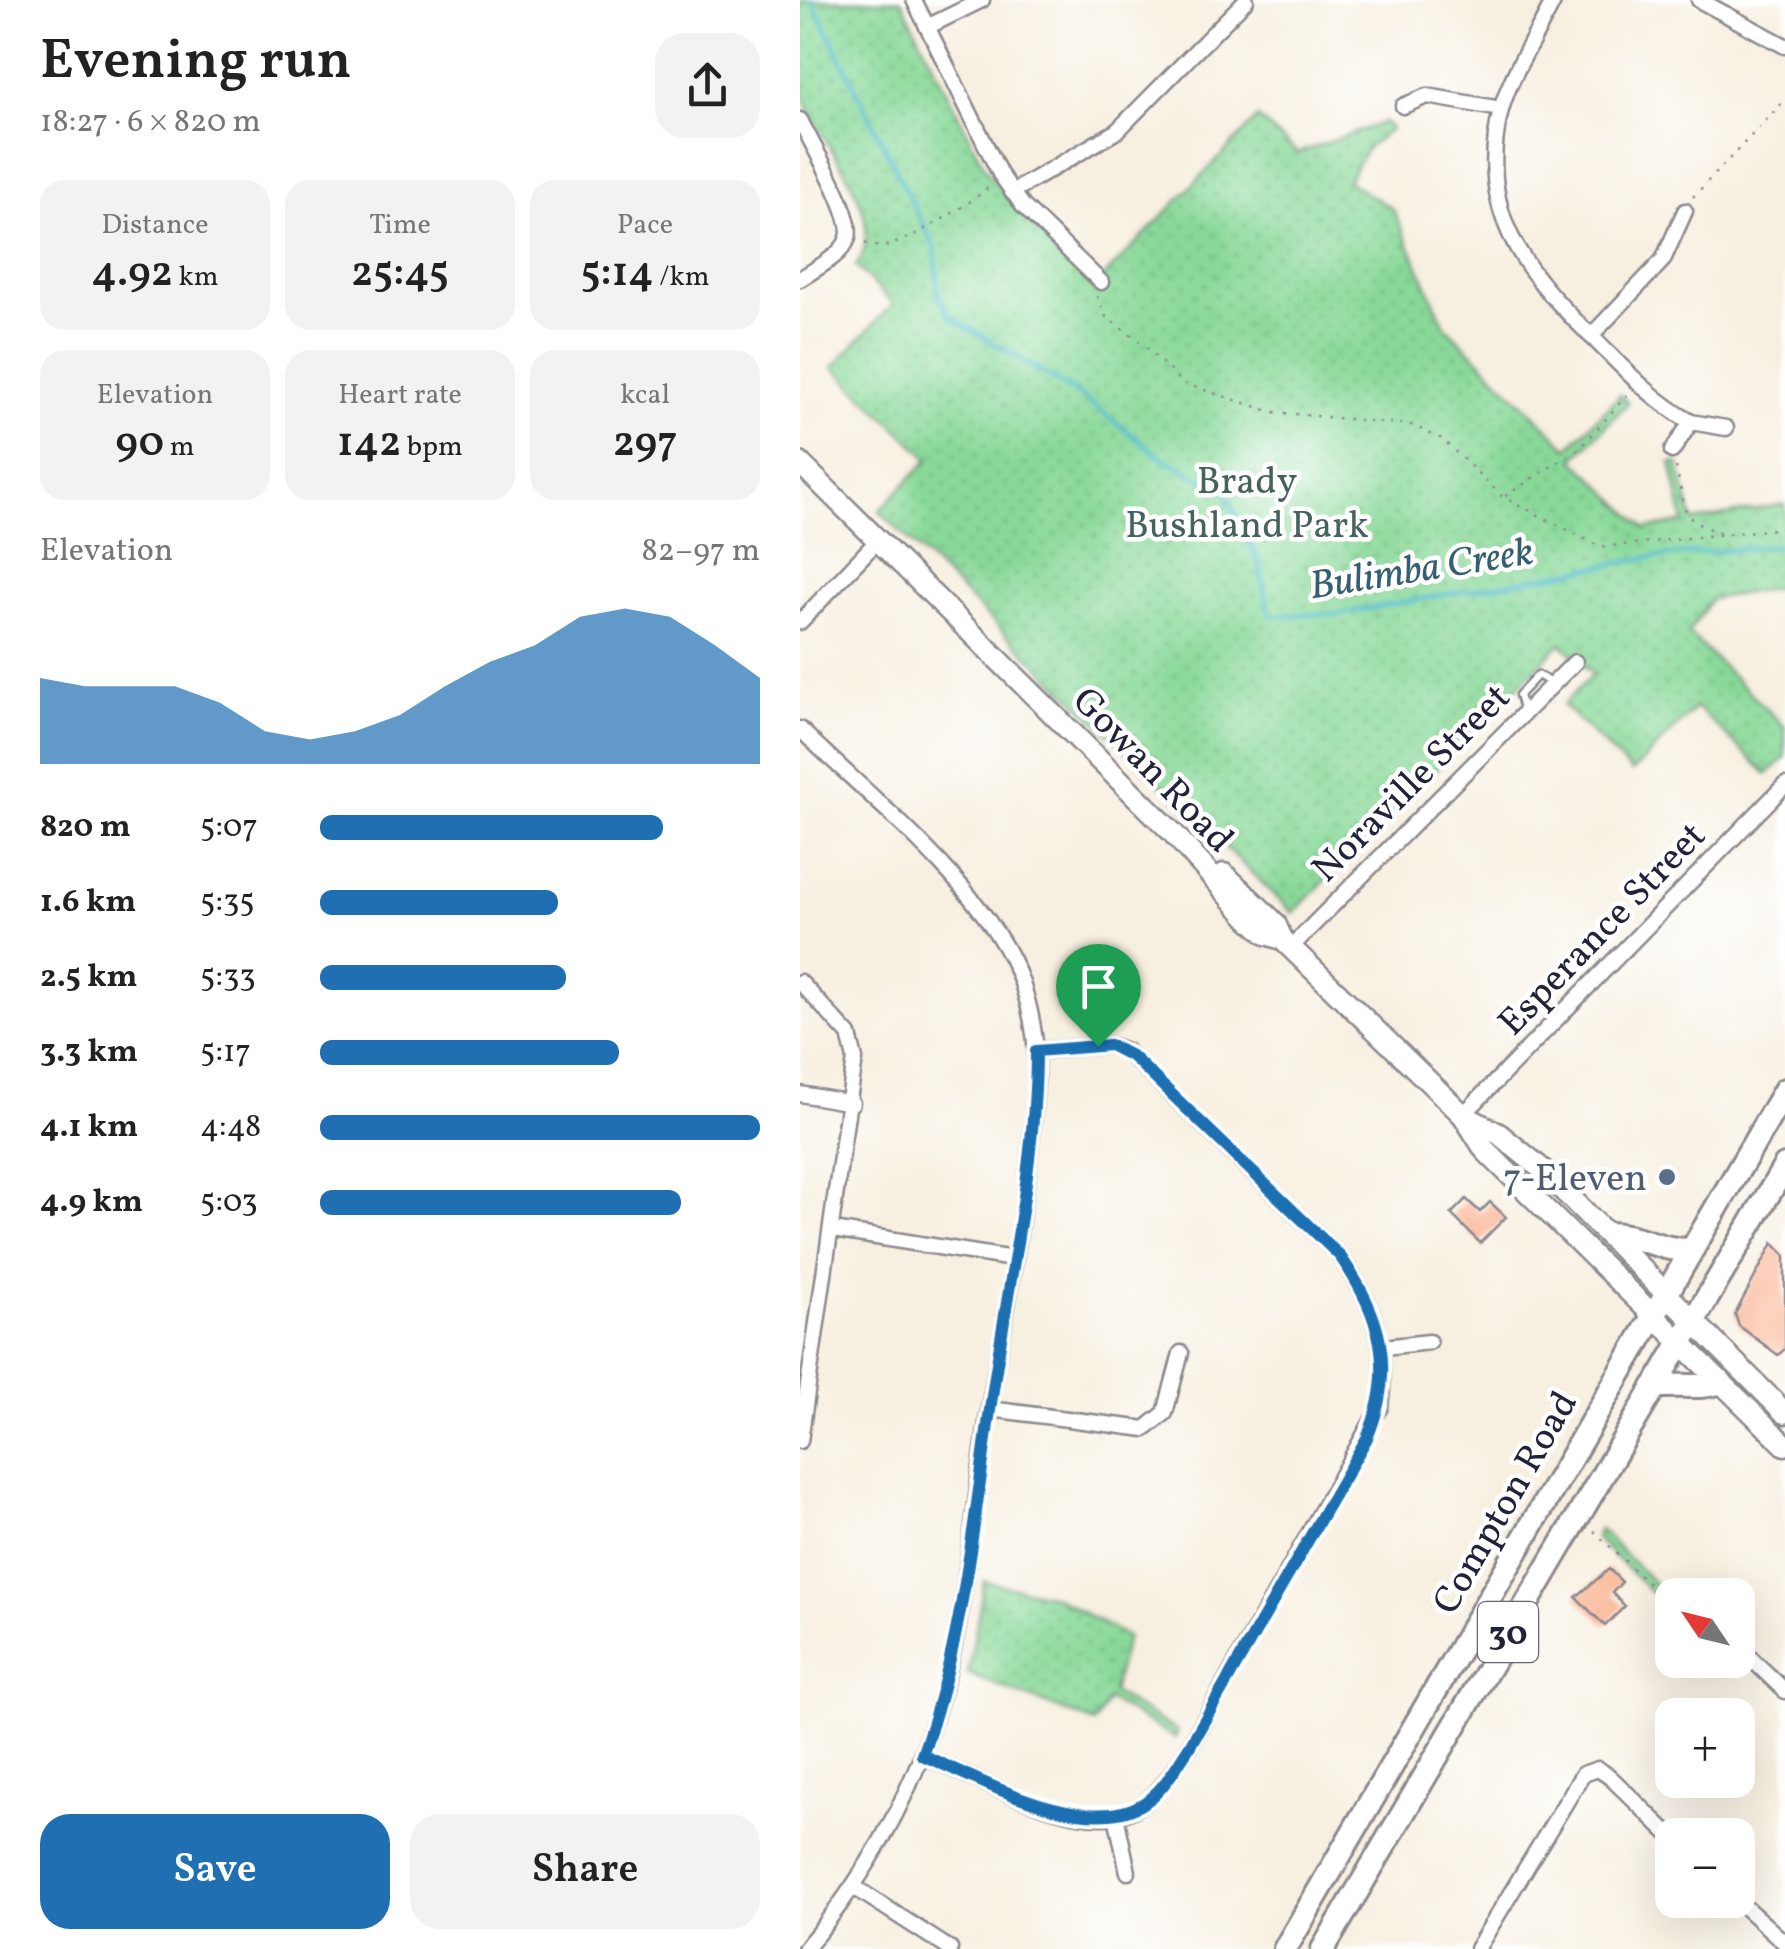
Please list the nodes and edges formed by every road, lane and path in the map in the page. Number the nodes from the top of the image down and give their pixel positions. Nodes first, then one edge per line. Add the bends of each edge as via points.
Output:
1 (914, 0) edge
2 (982, 0) edge
3 (1246, 0) edge
4 (1554, 0) edge
5 (1700, 0) edge
6 (927, 26) junction
7 (1785, 46) edge
8 (1785, 100) edge
9 (1402, 106) dead end
10 (1502, 109) junction
11 (800, 120) edge
12 (993, 182) dead end
13 (1012, 192) junction
14 (1685, 211) joint
15 (848, 239) junction
16 (800, 279) edge
17 (1100, 282) joint
18 (1592, 336) junction
19 (1638, 385) junction
20 (1691, 422) junction
21 (1726, 428) dead end
22 (1672, 451) joint
23 (800, 463) edge
24 (1503, 497) junction
25 (1785, 528) edge
26 (1730, 536) junction
27 (878, 540) junction
28 (800, 622) edge
29 (1576, 662) dead end
30 (800, 729) edge
31 (1785, 786) edge
32 (1286, 944) junction
33 (800, 982) edge
34 (1036, 1051) junction
35 (1785, 1090) edge
36 (800, 1094) edge
37 (852, 1103) junction
38 (1463, 1115) junction
39 (1785, 1166) edge
40 (832, 1230) junction
41 (1610, 1234) junction
42 (1691, 1250) junction
43 (1012, 1259) junction
44 (1667, 1290) junction
45 (1652, 1314) junction
46 (1695, 1318) junction
47 (1429, 1342) dead end
48 (1681, 1343) junction
49 (1384, 1348) junction
50 (1181, 1353) dead end
51 (806, 1356) edge
52 (1721, 1382) junction
53 (1654, 1388) junction
54 (990, 1409) junction
55 (1785, 1413) edge
56 (800, 1441) edge
57 (1785, 1445) edge
58 (1594, 1531) dead end
59 (1655, 1589) edge
60 (1755, 1662) edge
61 (1785, 1691) edge
62 (922, 1755) junction
63 (1116, 1816) junction
64 (1655, 1821) edge
65 (1128, 1872) dead end
66 (854, 1886) junction
67 (1755, 1916) edge
68 (1785, 1943) edge
69 (805, 1949) edge
70 (950, 1949) edge
71 (1285, 1949) edge
72 (1322, 1949) edge
73 (1477, 1949) edge

1 - 6 street
2 - 6 street
3 - 13 street via 1117,132
4 - 10 street
5 - 7 street
6 - 13 street
8 - 14 path via 1699,187
9 - 10 street via 1427,96
10 - 18 street via 1497,178 1516,251 1540,286
11 - 15 street via 848,219
12 - 15 path via 978,198 880,247
13 - 17 street
14 - 18 street via 1663,260
15 - 16 street
17 - 24 path via 1096,298 1106,317 1182,384 1273,412 1411,425 1442,439
18 - 19 street
19 - 20 street
19 - 24 path via 1580,448
20 - 21 street
20 - 22 street
22 - 26 path via 1688,518
23 - 27 main road, Gowan Road
24 - 26 path via 1600,548
25 - 26 path
27 - 28 street
27 - 32 main road, Gowan Road via 1172,832 1247,916
29 - 32 street, Noraville Street
30 - 34 street via 993,926 1021,982
31 - 38 street, Esperance Street
32 - 38 main road, Gowan Road
33 - 37 street via 849,1035
34 - 43 street
34 - 49 street via 1110,1045 1133,1057 1340,1256 1362,1288
35 - 42 main road, Compton Road / 30
36 - 37 street
37 - 40 street
38 - 41 main road, Gowan Road via 1543,1170
38 - 45 main road, Gowan Road via 1486,1150
39 - 46 main road, Compton Road / 30
40 - 43 street
40 - 51 street
41 - 42 main road
41 - 44 main road, Gowan Road
42 - 44 main road, Compton Road / 30
43 - 54 street
44 - 45 main road, Compton Road / 30
44 - 46 main road, Gowan Road
45 - 48 main road, Gowan Road
45 - 71 main road, Compton Road / 30
46 - 48 main road, Compton Road / 30
46 - 55 main road, Gowan Road
47 - 49 street
48 - 52 main road, Gowan Road
48 - 53 main road, Compton Road / 30
49 - 63 street via 1380,1408 1367,1438 1188,1749 1160,1790
50 - 54 street via 1165,1413 1145,1429
51 - 56 street
52 - 53 main road
52 - 57 main road, Gowan Road
53 - 72 main road, Compton Road / 30
54 - 62 street via 951,1655
58 - 59 path
60 - 61 street
62 - 63 street via 1064,1811
62 - 66 street
63 - 65 street
64 - 73 street via 1610,1776 1598,1769 1583,1774
66 - 69 street
66 - 70 street
67 - 68 street

